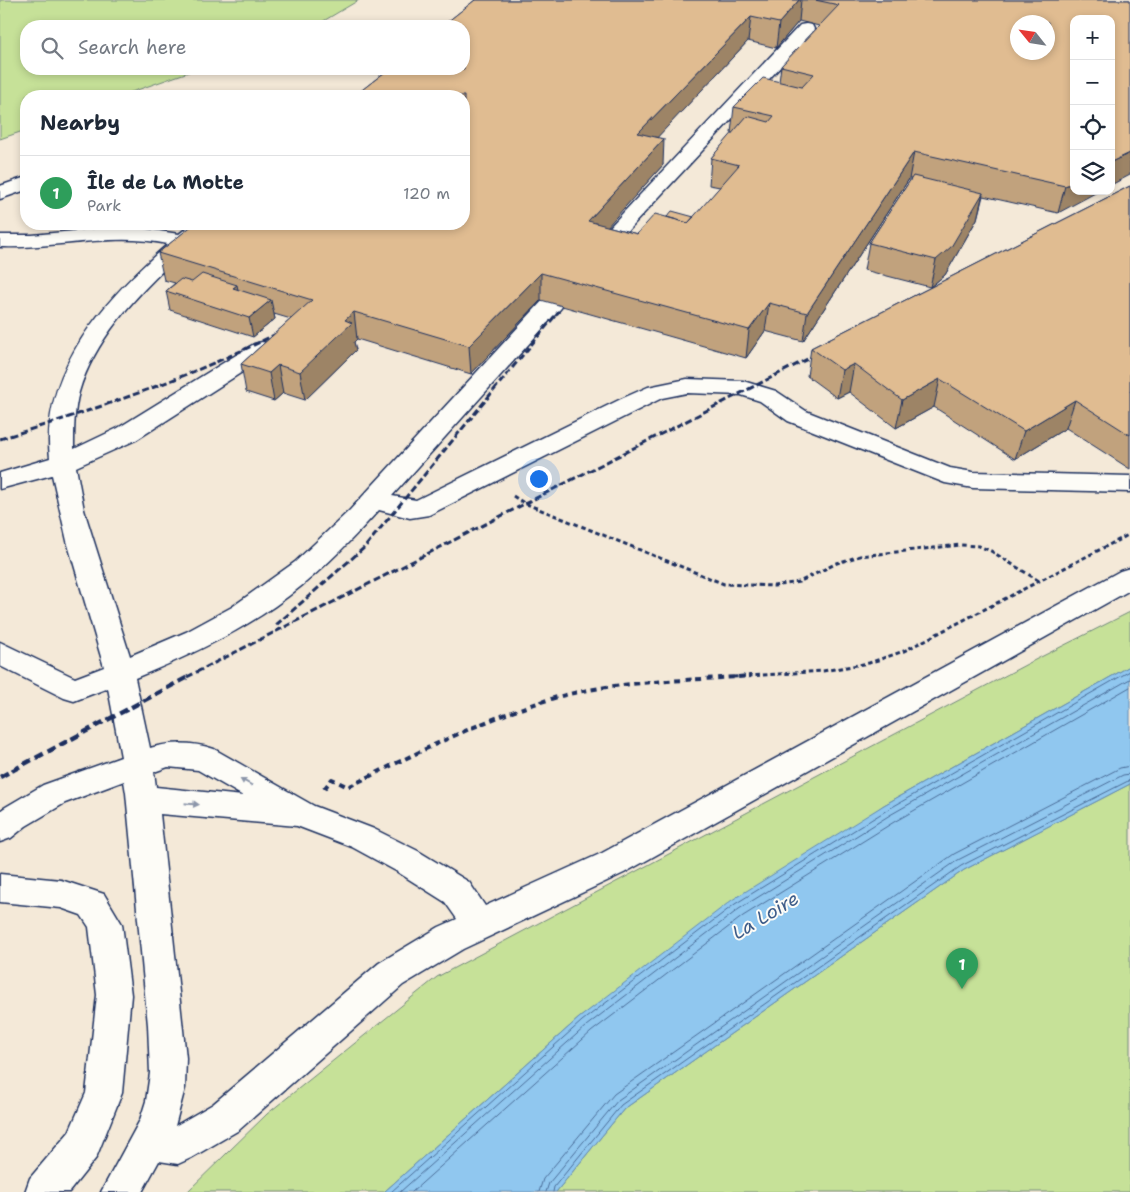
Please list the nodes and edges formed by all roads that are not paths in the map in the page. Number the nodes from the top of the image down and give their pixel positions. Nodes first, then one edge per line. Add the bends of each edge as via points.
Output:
1 (806, 29) dead end
2 (20, 185) edge
3 (0, 193) edge
4 (121, 230) edge
5 (164, 230) edge
6 (194, 232) edge
7 (0, 241) edge
8 (598, 251) edge
9 (553, 303) edge
10 (262, 349) edge
11 (63, 464) junction
12 (0, 481) edge
13 (1130, 484) edge
14 (374, 500) junction
15 (1130, 578) edge
16 (0, 653) edge
17 (118, 672) junction
18 (138, 763) junction
19 (143, 800) junction
20 (303, 815) junction
21 (0, 829) edge
22 (0, 888) edge
23 (480, 926) junction
24 (148, 1141) junction
25 (44, 1192) edge
26 (120, 1192) edge

1 - 8 lane
2 - 3 lane
4 - 7 lane via 55,240
5 - 6 lane
6 - 11 lane via 145,277 89,345 67,392 60,420
9 - 14 lane
10 - 11 lane via 127,434
11 - 12 lane
11 - 17 lane via 65,483
13 - 14 lane via 973,480 945,475 797,416 762,394 743,388 687,386 656,392 629,404 420,509
14 - 17 lane via 317,558 266,599 205,636 154,660
15 - 23 lane via 613,863
16 - 17 lane via 74,690
17 - 18 lane
18 - 19 lane
20 -> 18 lane via 203,758 168,755
18 - 21 lane via 54,794
19 -> 20 lane
19 - 24 lane via 167,1050 167,1089
20 - 23 lane via 362,838 442,882 457,892
22 - 25 lane via 61,894 92,904 105,924 114,995 104,1093 83,1146
23 - 24 lane via 451,938 391,974 226,1117 178,1145
24 - 26 lane via 137,1167

